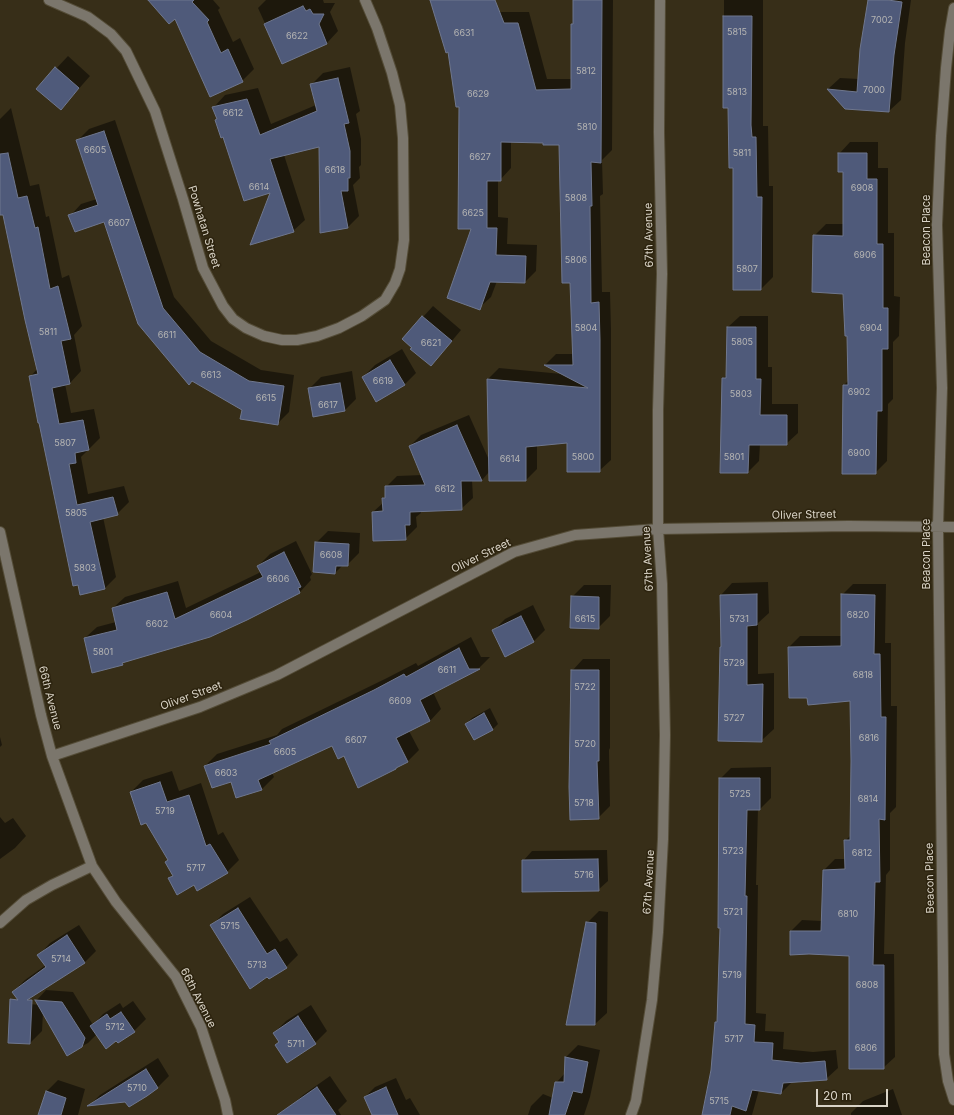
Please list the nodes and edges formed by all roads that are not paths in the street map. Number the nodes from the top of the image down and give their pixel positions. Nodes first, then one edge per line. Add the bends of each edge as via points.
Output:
1 (49, 0) edge
2 (365, 0) edge
3 (660, 0) edge
4 (954, 8) edge
5 (938, 526) junction
6 (954, 527) edge
7 (658, 529) junction
8 (0, 532) edge
9 (52, 756) junction
10 (92, 866) junction
11 (0, 923) edge
12 (954, 1100) edge
13 (228, 1115) edge
14 (631, 1115) edge

1 - 2 street, Powhatan Street via 88,17 111,34 126,51 155,112 203,268 223,306 233,319 246,328 282,340 317,336 362,316 385,300 400,269 404,240 403,138 400,105
3 - 7 street, 67th Avenue via 662,274
4 - 5 street, Beacon Place via 945,75 938,225 942,388
5 - 6 street, Oliver Street
5 - 7 street, Oliver Street
5 - 12 street, Beacon Place via 944,1054
7 - 9 street, Oliver Street via 575,534 514,552 277,675 200,707
7 - 14 street, 67th Avenue via 662,584 665,728 663,839 652,1000 636,1101
8 - 9 street, 66th Avenue
9 - 10 street, 66th Avenue
10 - 11 street via 26,900
10 - 13 street, 66th Avenue via 120,907 176,977 201,1027

